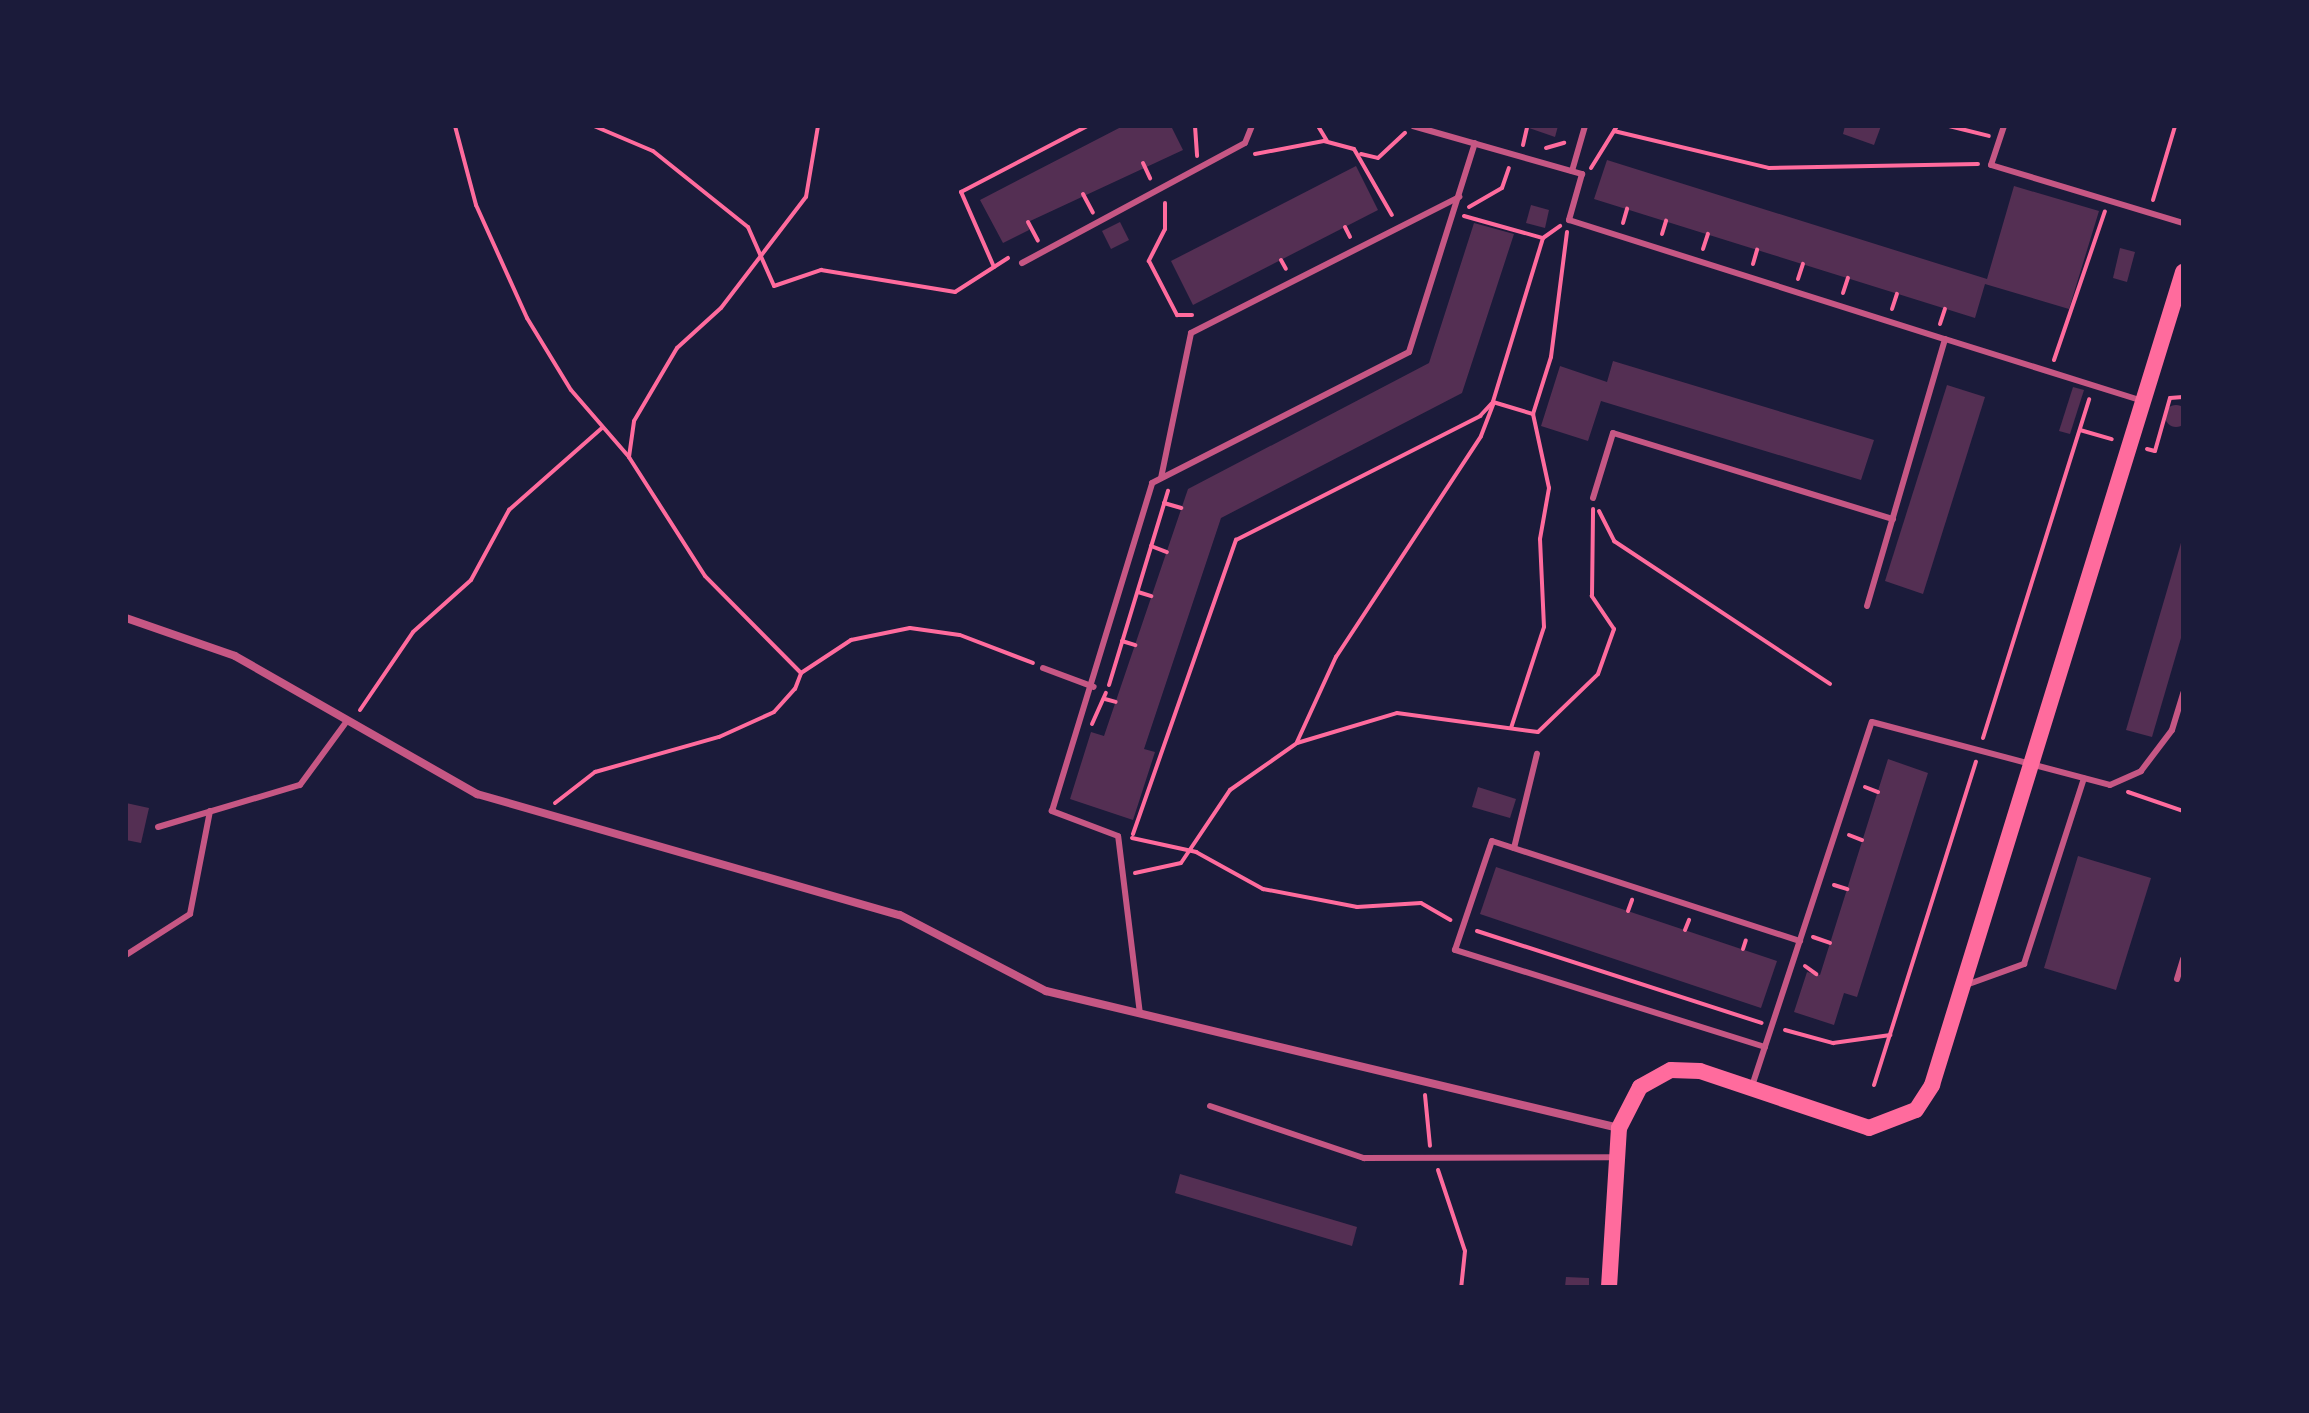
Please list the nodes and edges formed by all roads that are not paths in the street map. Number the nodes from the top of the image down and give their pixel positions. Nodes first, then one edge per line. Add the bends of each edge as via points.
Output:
1 (1252, 126) edge
2 (1413, 126) edge
3 (1585, 126) edge
4 (2004, 126) edge
5 (1475, 143) junction
6 (1572, 171) junction
7 (1459, 197) junction
8 (2183, 223) edge
9 (1022, 263) dead end
10 (2183, 272) edge
11 (1945, 339) junction
12 (2143, 401) junction
13 (1160, 478) junction
14 (1593, 498) road end
15 (1893, 519) junction
16 (1867, 606) dead end
17 (126, 618) edge
18 (1043, 668) road end
19 (1094, 687) junction
20 (2183, 693) edge
21 (350, 722) junction
22 (1537, 754) dead end
23 (2031, 765) junction
24 (2084, 778) junction
25 (210, 811) junction
26 (158, 827) dead end
27 (1514, 848) junction
28 (1800, 941) junction
29 (126, 955) edge
30 (2183, 959) edge
31 (2177, 979) dead end
32 (1963, 986) junction
33 (1140, 1015) junction
34 (1765, 1047) junction
35 (1751, 1090) junction
36 (1210, 1106) dead end
37 (1619, 1128) junction
38 (1617, 1156) junction
39 (1609, 1287) edge

1 - 9 lane via 1245,143
2 - 5 lane
3 - 6 lane
4 - 8 lane via 1991,165
5 - 6 lane
5 - 7 lane
6 - 11 lane via 1582,174 1569,220
7 - 13 lane via 1409,352
7 - 13 lane via 1191,333
10 - 12 main road
11 - 12 lane
11 - 15 lane
12 - 23 main road
13 - 19 lane via 1152,483
14 - 15 lane via 1613,433
15 - 16 lane
17 - 21 street via 235,656
18 - 19 lane
19 - 33 lane via 1052,811 1118,836
20 - 24 lane via 2172,730 2141,771 2110,785
21 - 25 lane via 300,785
21 - 33 street via 477,794 900,915 1046,991
22 - 27 lane
23 - 24 lane
23 - 28 lane via 1872,722
23 - 32 main road
24 - 32 lane via 2024,964
25 - 26 lane
25 - 29 lane via 190,914
27 - 28 lane
27 - 34 lane via 1492,841 1455,950
28 - 34 lane
30 - 31 lane
32 - 35 main road via 1932,1085 1916,1110 1892,1124 1869,1128
33 - 37 street
34 - 35 lane
35 - 37 main road via 1700,1071 1671,1070 1640,1087
36 - 38 lane via 1364,1158
37 - 38 main road
38 - 39 main road

